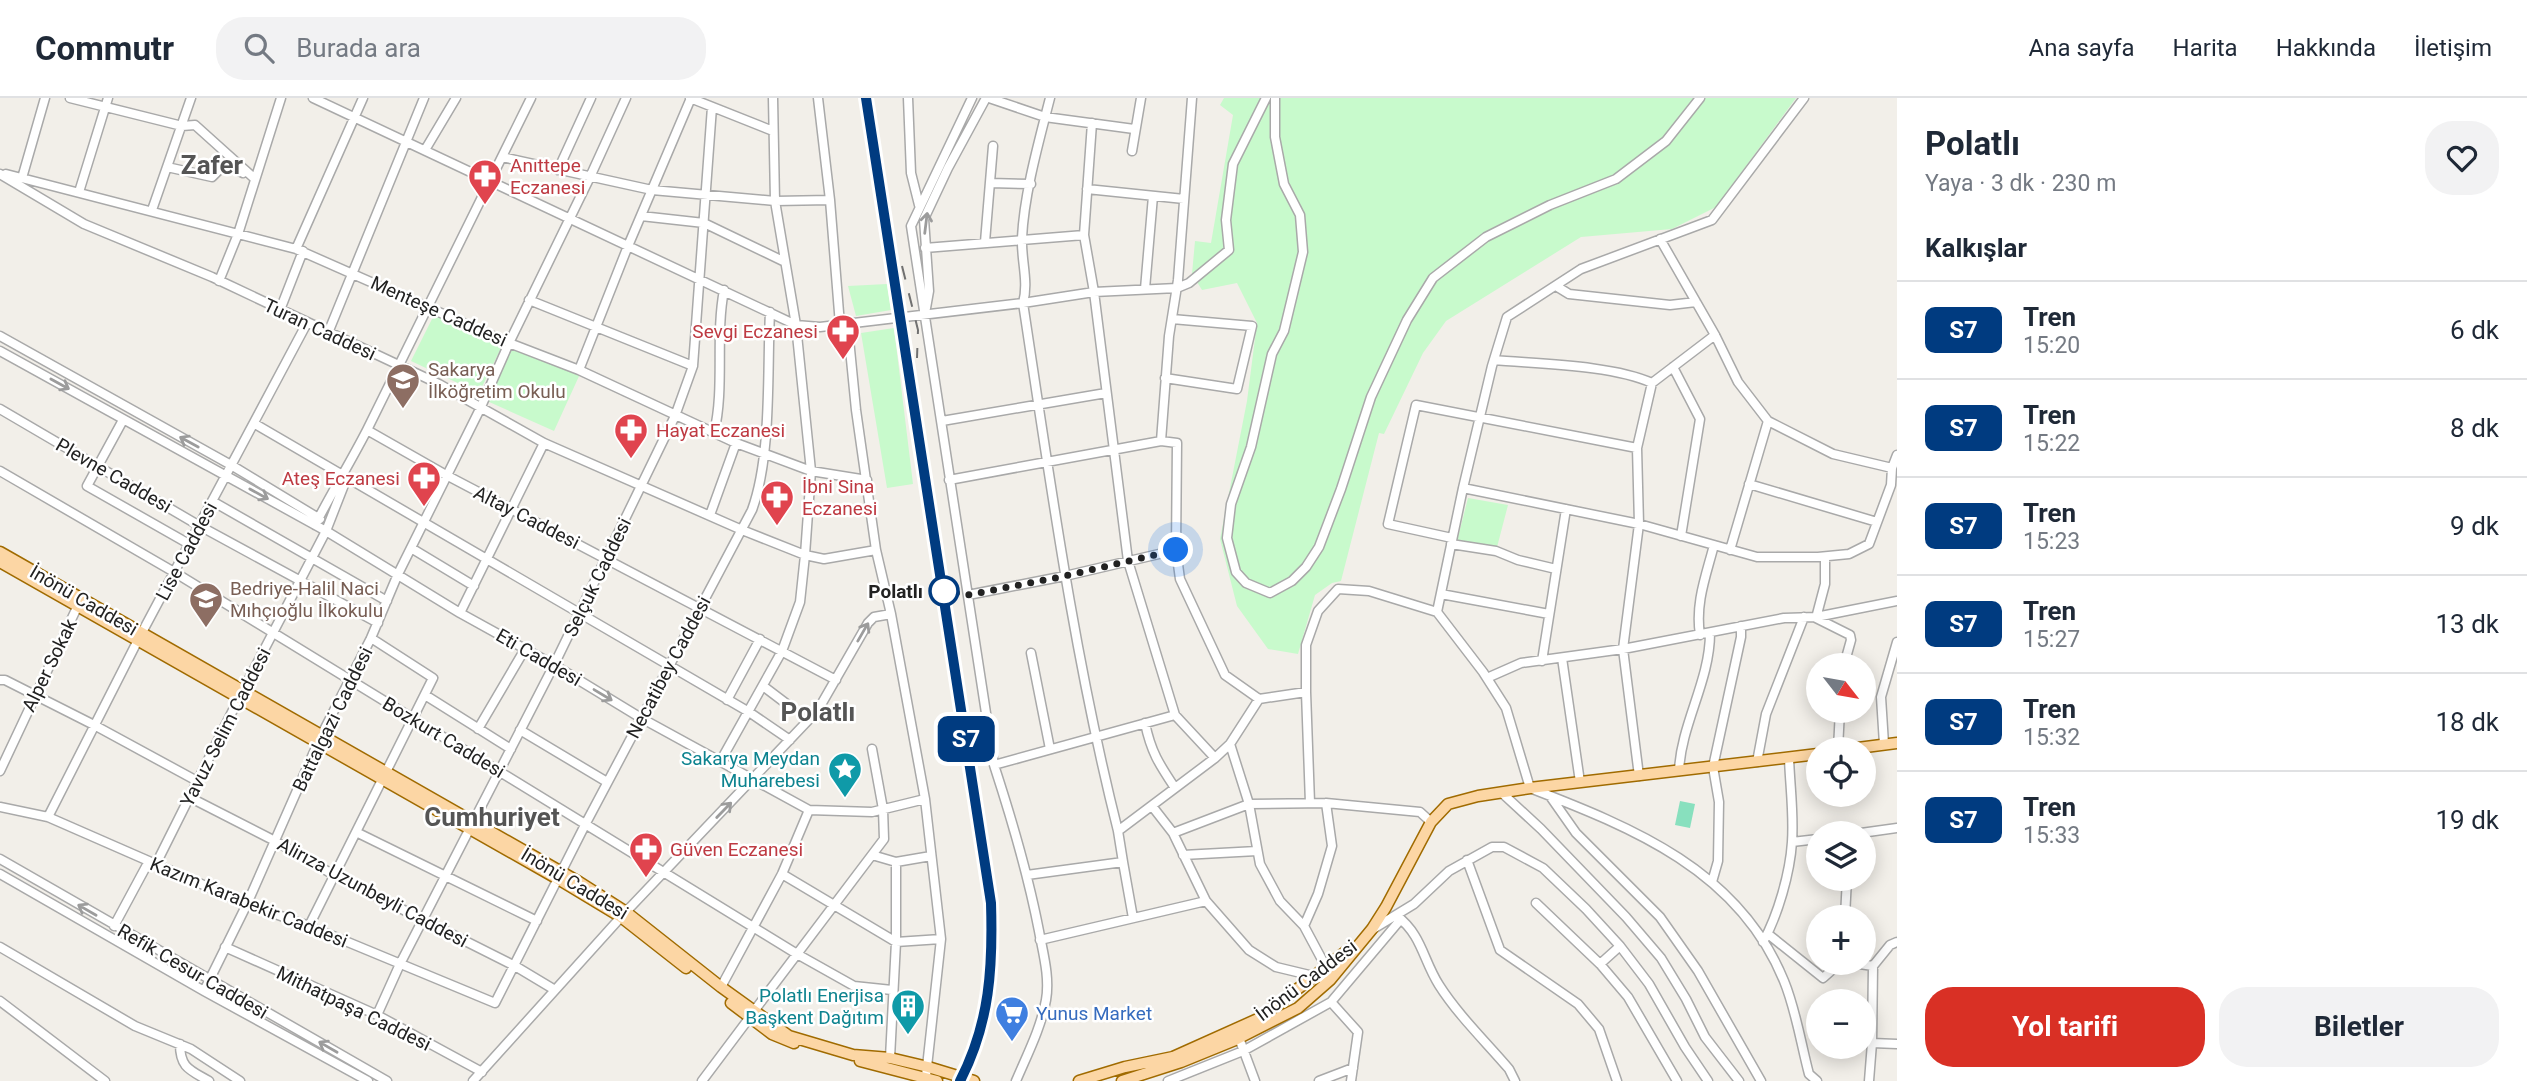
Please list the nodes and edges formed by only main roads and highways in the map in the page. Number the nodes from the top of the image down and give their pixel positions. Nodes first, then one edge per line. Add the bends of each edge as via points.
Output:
1 (0, 552) edge
2 (0, 562) edge
3 (80, 602) junction
4 (1897, 743) edge
5 (1876, 745) edge
6 (1806, 756) edge
7 (623, 915) junction
8 (1372, 929) junction
9 (752, 1014) junction
10 (927, 1072) junction
11 (937, 1081) edge
12 (974, 1081) edge
13 (1079, 1081) edge
14 (1122, 1081) edge

1 - 3 main road, İnönü Caddesi
2 - 3 main road, İnönü Caddesi
3 - 7 main road, İnönü Caddesi
4 - 5 main road
6 - 8 main road, İnönü Caddesi via 1530,788 1448,804 1431,822
7 - 9 main road, İnönü Caddesi
7 - 9 main road, İnönü Caddesi
8 - 13 main road, İnönü Caddesi via 1260,1018 1173,1057
8 - 14 main road, İnönü Caddesi via 1330,979 1298,1008 1239,1038
9 - 10 main road, İnönü Caddesi via 789,1036 853,1055 890,1058
9 - 10 main road, İnönü Caddesi via 784,1041
10 - 11 main road, İnönü Caddesi
10 - 12 main road, İnönü Caddesi

